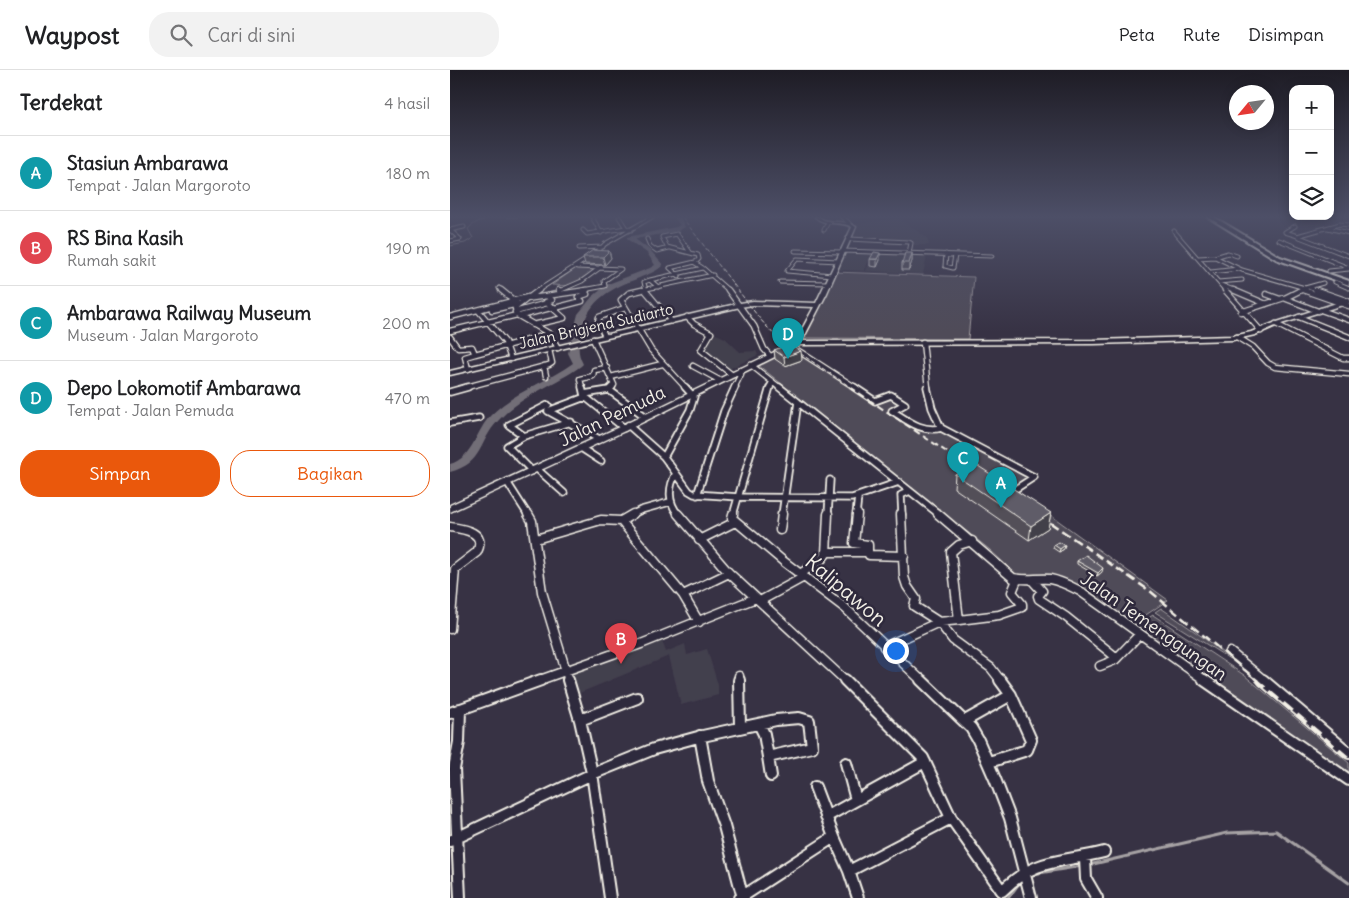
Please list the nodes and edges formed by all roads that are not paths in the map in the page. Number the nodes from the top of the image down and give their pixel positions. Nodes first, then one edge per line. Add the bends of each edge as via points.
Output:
1 (955, 255) edge
2 (590, 256) edge
3 (698, 256) edge
4 (841, 256) edge
5 (946, 256) edge
6 (979, 256) edge
7 (992, 256) dead end
8 (1196, 256) edge
9 (1219, 256) edge
10 (1276, 256) edge
11 (1317, 256) edge
12 (1215, 257) junction
13 (1198, 258) junction
14 (839, 260) junction
15 (695, 262) junction
16 (575, 267) junction
17 (601, 267) junction
18 (703, 268) junction
19 (1238, 269) junction
20 (1349, 269) edge
21 (1210, 272) junction
22 (1329, 272) dead end
23 (677, 274) junction
24 (832, 274) junction
25 (713, 275) junction
26 (650, 280) junction
27 (1242, 280) dead end
28 (686, 281) junction
29 (780, 282) dead end
30 (1335, 282) dead end
31 (828, 283) junction
32 (1219, 283) junction
33 (1324, 283) dead end
34 (1349, 283) edge
35 (658, 287) junction
36 (500, 288) dead end
37 (1305, 289) junction
38 (645, 290) junction
39 (560, 292) junction
40 (574, 292) junction
41 (587, 294) dead end
42 (1266, 294) dead end
43 (547, 296) junction
44 (580, 296) junction
45 (527, 298) junction
46 (512, 299) junction
47 (1282, 299) junction
48 (549, 302) junction
49 (1346, 302) edge
50 (520, 304) junction
51 (1266, 304) junction
52 (740, 305) junction
53 (817, 305) junction
54 (1349, 306) edge
55 (554, 307) junction
56 (625, 308) junction
57 (478, 310) junction
58 (492, 310) dead end
59 (1319, 310) junction
60 (664, 311) junction
61 (1241, 312) junction
62 (517, 314) junction
63 (450, 317) edge
64 (687, 317) junction
65 (1299, 317) junction
66 (631, 318) junction
67 (1349, 320) edge
68 (488, 321) junction
69 (670, 321) junction
70 (1276, 324) junction
71 (533, 325) junction
72 (638, 328) junction
73 (450, 331) edge
74 (1261, 331) junction
75 (550, 334) junction
76 (605, 336) junction
77 (450, 337) edge
78 (1349, 337) edge
79 (1237, 338) junction
80 (590, 340) junction
81 (923, 342) junction
82 (798, 343) junction
83 (507, 346) junction
84 (789, 347) junction
85 (558, 348) junction
86 (549, 350) junction
87 (475, 354) junction
88 (770, 356) junction
89 (1349, 358) edge
90 (511, 359) junction
91 (662, 364) junction
92 (751, 365) junction
93 (544, 366) junction
94 (693, 366) dead end
95 (607, 368) junction
96 (468, 369) junction
97 (740, 370) junction
98 (450, 373) edge
99 (731, 374) junction
100 (1349, 374) edge
101 (546, 376) dead end
102 (611, 377) junction
103 (719, 380) junction
104 (772, 381) junction
105 (609, 390) junction
106 (450, 392) edge
107 (692, 394) junction
108 (585, 396) junction
109 (798, 402) junction
110 (547, 405) junction
111 (646, 417) junction
112 (479, 418) dead end
113 (571, 422) junction
114 (450, 423) edge
115 (626, 427) junction
116 (941, 428) junction
117 (524, 436) junction
118 (599, 439) junction
119 (582, 448) junction
120 (664, 456) junction
121 (601, 461) dead end
122 (534, 470) junction
123 (676, 473) junction
124 (830, 480) dead end
125 (507, 482) junction
126 (899, 482) junction
127 (1017, 488) dead end
128 (910, 491) junction
129 (564, 493) dead end
130 (697, 495) junction
131 (739, 497) junction
132 (858, 497) junction
133 (785, 498) junction
134 (829, 498) junction
135 (670, 502) junction
136 (450, 509) edge
137 (621, 522) junction
138 (736, 522) junction
139 (450, 527) edge
140 (780, 530) dead end
141 (536, 539) junction
142 (700, 540) junction
143 (972, 541) junction
144 (826, 552) junction
145 (868, 552) junction
146 (904, 556) junction
147 (729, 573) junction
148 (802, 576) junction
149 (1017, 580) junction
150 (1032, 580) junction
151 (683, 594) junction
152 (758, 600) junction
153 (959, 620) junction
154 (699, 622) junction
155 (939, 622) junction
156 (450, 629) edge
157 (1139, 635) junction
158 (884, 648) junction
159 (1230, 652) dead end
160 (1117, 658) junction
161 (1100, 666) dead end
162 (566, 670) junction
163 (739, 676) dead end
164 (1011, 695) junction
165 (637, 698) dead end
166 (455, 711) edge
167 (580, 720) junction
168 (965, 721) junction
169 (759, 724) junction
170 (740, 727) junction
171 (700, 736) junction
172 (1349, 753) edge
173 (768, 757) junction
174 (925, 762) junction
175 (988, 762) junction
176 (846, 763) dead end
177 (592, 773) junction
178 (771, 776) dead end
179 (1349, 780) edge
180 (815, 787) dead end
181 (856, 800) junction
182 (826, 816) junction
183 (951, 818) junction
184 (834, 837) junction
185 (454, 839) edge
186 (1104, 852) dead end
187 (1086, 864) junction
188 (849, 871) junction
189 (1022, 872) junction
190 (999, 894) edge
191 (742, 897) edge
192 (460, 898) edge
193 (610, 898) edge
194 (858, 898) edge
195 (1031, 898) edge
196 (1097, 898) edge

1 - 5 street via 953,268 945,266
2 - 16 street
3 - 15 street
4 - 14 street
6 - 7 street
8 - 13 street
9 - 12 street
10 - 34 highway
11 - 20 street
12 - 13 street
12 - 19 street
13 - 21 street
14 - 24 street
14 - 24 street via 796,259 788,271
15 - 18 street
15 - 23 street via 670,268
16 - 17 street
16 - 45 street
17 - 39 street
17 - 40 street via 621,269 604,281 605,286
18 - 23 street
18 - 25 street
19 - 21 street
19 - 37 street
20 - 22 street
21 - 32 street
23 - 26 street
23 - 28 street
24 - 31 street
25 - 28 street
25 - 52 street via 724,283
26 - 35 street
26 - 38 street via 644,284
27 - 32 street
28 - 35 street
29 - 31 street
30 - 34 street
31 - 53 street
32 - 51 street
32 - 61 street
33 - 37 street
35 - 38 street
36 - 46 street
37 - 47 street
37 - 49 street
37 - 49 street
38 - 56 street via 627,294 620,300
38 - 60 street
39 - 40 street
39 - 43 street
39 - 48 street via 560,298
40 - 44 street
41 - 44 street
42 - 47 street
43 - 45 street
43 - 48 street
44 - 55 street via 582,301
45 - 46 street
45 - 50 street
46 - 57 street
47 - 51 street
47 - 59 street
48 - 55 street
48 - 62 street
49 - 54 street
49 - 59 main road
50 - 58 street
50 - 62 street via 515,308
51 - 61 street
52 - 53 street, Jalan Brigjend Sudiarto
52 - 64 street, Jalan Brigjend Sudiarto
52 - 88 street via 755,327 762,350
53 - 82 street
55 - 62 street
55 - 71 street via 564,318
56 - 66 street
56 - 76 street via 598,317
57 - 63 street
57 - 68 street
59 - 65 main road
59 - 67 street
60 - 66 street
60 - 69 street
61 - 74 street
62 - 68 street
62 - 71 street
64 - 69 street, Jalan Brigjend Sudiarto
64 - 99 street via 712,333 701,350
65 - 70 main road
65 - 78 street
66 - 72 street
68 - 73 street
68 - 83 street
69 - 72 street, Jalan Brigjend Sudiarto
70 - 74 main road
70 - 89 street via 1343,358
71 - 75 street
72 - 76 street, Jalan Brigjend Sudiarto
72 - 91 street
74 - 79 main road
75 - 83 street
75 - 85 street
76 - 80 street, Jalan Brigjend Sudiarto
77 - 87 street via 458,348 471,346
79 - 81 main road
79 - 100 street via 1253,347 1275,367
80 - 85 street, Jalan Brigjend Sudiarto
80 - 95 street
81 - 82 main road
81 - 116 street via 930,402
82 - 84 main road
83 - 87 street
83 - 90 street
84 - 88 street, Jalan Pemuda
84 - 116 street via 875,401 890,395 904,404 892,411 921,428
85 - 86 street, Jalan Brigjend Sudiarto
86 - 90 street, Jalan Brigjend Sudiarto
86 - 93 street via 552,363
87 - 96 street via 465,357
88 - 92 street, Jalan Pemuda
90 - 96 street, Jalan Brigjend Sudiarto
91 - 102 street
91 - 107 street
92 - 97 street, Jalan Pemuda
92 - 104 street
93 - 101 street
93 - 106 street
94 - 103 street
95 - 102 street
95 - 108 street via 594,370 593,376 580,379
96 - 98 street, Jalan Brigjend Sudiarto
97 - 99 street, Jalan Pemuda
97 - 130 street
99 - 103 street, Jalan Pemuda
102 - 105 street via 614,385
103 - 107 street, Jalan Pemuda
104 - 109 street
104 - 131 street
105 - 108 street
105 - 111 street
107 - 111 street, Jalan Pemuda
107 - 120 street via 690,410
108 - 110 street
108 - 115 street
109 - 126 street
109 - 133 street
110 - 113 street via 548,411
110 - 117 street via 508,424
111 - 115 street, Jalan Pemuda
112 - 114 street
113 - 117 street
113 - 118 street
115 - 118 street, Jalan Pemuda
115 - 120 street
116 - 127 street via 1033,476
117 - 122 street via 507,446
118 - 119 street, Jalan Pemuda
119 - 121 street
119 - 122 street, Jalan Pemuda
120 - 123 street
122 - 125 street, Jalan Pemuda
122 - 129 street
123 - 130 street via 688,491
123 - 135 street via 672,479
124 - 134 street
125 - 136 street, Jalan Pemuda
125 - 141 street via 530,516
126 - 128 street
126 - 132 street
128 - 143 street
128 - 146 street via 901,496
130 - 131 street
131 - 133 street
131 - 138 street via 732,515
132 - 134 street
132 - 145 street via 854,542 868,545
133 - 134 street
133 - 140 street
134 - 144 street
135 - 137 street via 641,510
135 - 142 street
137 - 141 street via 601,520
137 - 151 street
138 - 142 street
138 - 148 street, Kalipawon
139 - 156 street via 472,531 478,537 476,552 455,569
141 - 162 street via 542,592
142 - 147 street
143 - 149 street
143 - 153 street via 951,552
144 - 145 street
144 - 148 street
145 - 146 street via 869,555
146 - 155 street via 904,577 916,599 914,606
147 - 151 street
147 - 152 street
148 - 152 street
148 - 158 street, Kalipawon via 845,608
149 - 150 street, Jalan Temenggungan
149 - 153 street via 1012,592 1022,607
150 - 157 street, Jalan Temenggungan via 1062,582 1080,591
150 - 160 street via 1042,591 1039,599
151 - 154 street
152 - 154 street
152 - 174 street via 872,705
153 - 155 street
154 - 162 street
155 - 158 street
155 - 164 street via 953,640 991,668
157 - 160 street
157 - 179 street, Jalan Temenggungan
158 - 168 street, Kalipawon
159 - 172 street
160 - 161 street
162 - 166 street
162 - 167 street
163 - 170 street
164 - 168 street
164 - 175 street via 1031,740 1030,746 1027,750
165 - 167 street
166 - 185 street via 459,742 454,769
167 - 177 street
168 - 175 street, Kalipawon
169 - 170 street
169 - 173 street
169 - 173 street via 802,717 809,721 812,746
170 - 171 street
171 - 177 street
171 - 191 street via 708,781 724,826
173 - 178 street
174 - 181 street
174 - 183 street
175 - 189 street, Kalipawon via 1014,833
176 - 181 street
177 - 185 street
177 - 193 street
180 - 182 street
181 - 182 street
182 - 184 street
183 - 188 street
183 - 190 street
184 - 188 street
184 - 191 street
185 - 192 street
186 - 187 street
187 - 189 street via 1046,864
187 - 196 street via 1086,879
188 - 194 street
189 - 190 street
189 - 195 street, Kalipawon

